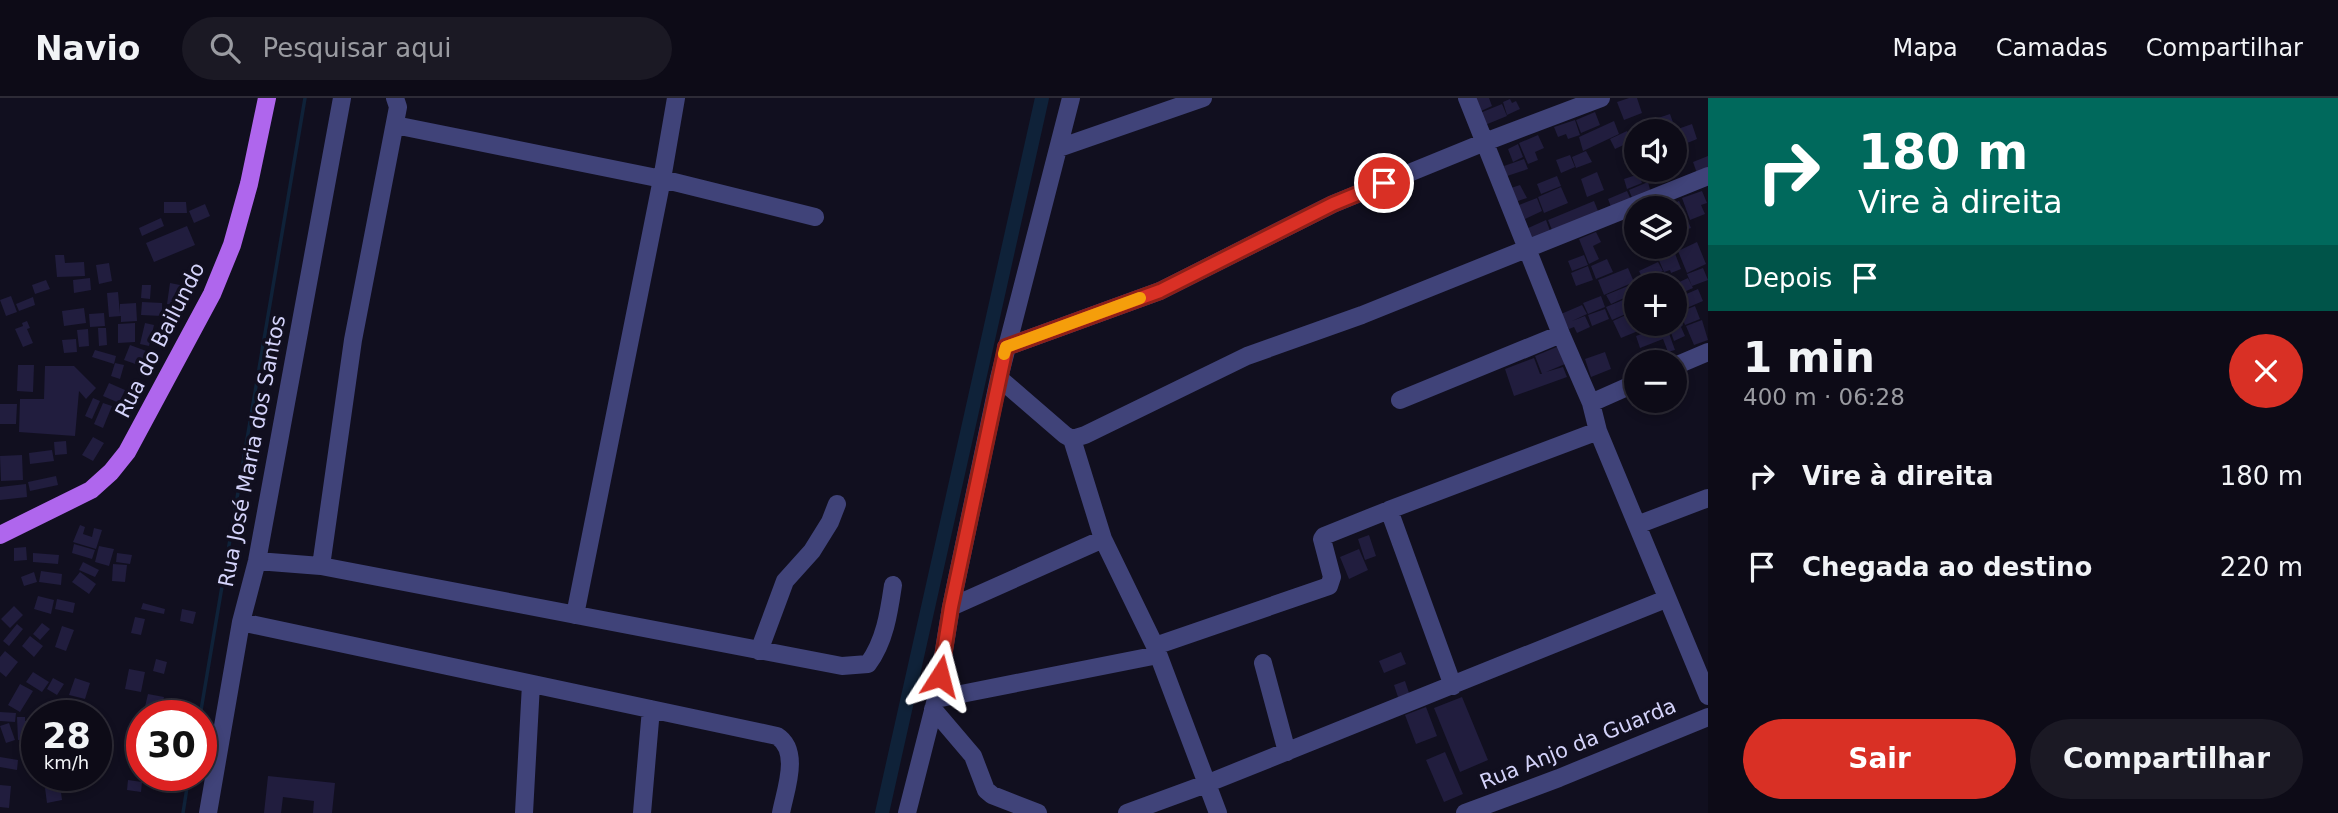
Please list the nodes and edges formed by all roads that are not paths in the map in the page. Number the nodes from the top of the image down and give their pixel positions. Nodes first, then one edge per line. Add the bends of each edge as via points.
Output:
1 (267, 98) edge
2 (342, 98) edge
3 (395, 98) edge
4 (676, 98) edge
5 (1071, 98) edge
6 (1203, 98) edge
7 (1467, 98) edge
8 (1601, 98) edge
9 (394, 125) junction
10 (1486, 142) junction
11 (1059, 148) junction
12 (1708, 176) edge
13 (662, 178) junction
14 (815, 217) dead end
15 (1527, 248) junction
16 (1561, 334) junction
17 (1006, 347) junction
18 (1708, 352) edge
19 (1687, 361) edge
20 (999, 378) junction
21 (1624, 388) edge
22 (1400, 400) dead end
23 (1591, 403) junction
24 (1598, 431) junction
25 (1072, 439) junction
26 (1708, 498) edge
27 (837, 504) dead end
28 (1389, 510) junction
29 (1637, 525) junction
30 (1, 531) edge
31 (1103, 539) junction
32 (257, 561) junction
33 (321, 566) junction
34 (892, 585) dead end
35 (1666, 599) junction
36 (951, 607) junction
37 (575, 615) junction
38 (241, 622) junction
39 (1156, 650) junction
40 (759, 651) junction
41 (1263, 663) dead end
42 (531, 684) junction
43 (1453, 686) junction
44 (1708, 696) edge
45 (935, 704) junction
46 (651, 709) junction
47 (1708, 717) edge
48 (1287, 752) junction
49 (1206, 784) junction
50 (208, 813) edge
51 (512, 813) edge
52 (524, 813) edge
53 (642, 813) edge
54 (781, 813) edge
55 (907, 813) edge
56 (1038, 813) edge
57 (1128, 813) edge
58 (1218, 813) edge
59 (1465, 813) edge

1 - 30 main road, Rua do Bailundo via 232,245 212,294 127,452 91,490
2 - 32 street, Rua José Maria dos Santos
3 - 9 street
4 - 13 street
5 - 11 street
6 - 11 street
7 - 10 street
8 - 10 street
9 - 13 street
9 - 33 street via 353,340
10 - 15 street
10 - 17 street via 1333,204 1160,291
11 - 17 street
12 - 15 street
13 - 14 street
13 - 37 street
15 - 16 street
15 - 25 street via 1247,356
16 - 22 street
16 - 23 street
17 - 20 street
18 - 19 street
20 - 25 street
20 - 36 street
21 - 23 street
23 - 24 street
24 - 28 street
24 - 29 street
25 - 31 street
26 - 29 street
27 - 40 street via 812,551 785,581
28 - 39 street via 1324,536 1332,577 1329,586
28 - 43 street
29 - 35 street
31 - 36 street
31 - 39 street
32 - 33 street
32 - 38 street, Rua José Maria dos Santos
33 - 37 street
34 - 40 street via 877,652 868,664 842,666
35 - 43 street
35 - 44 street
36 - 45 street
37 - 40 street
38 - 42 street
38 - 50 street, Rua José Maria dos Santos
39 - 45 street
39 - 49 street
41 - 48 street
42 - 46 street
42 - 52 street
43 - 48 street
45 - 55 street
45 - 56 street via 973,756 986,790
46 - 53 street
46 - 54 street via 782,739 790,764
47 - 59 street, Rua Anjo da Guarda
48 - 49 street
49 - 57 street
49 - 58 street
51 - 52 street

